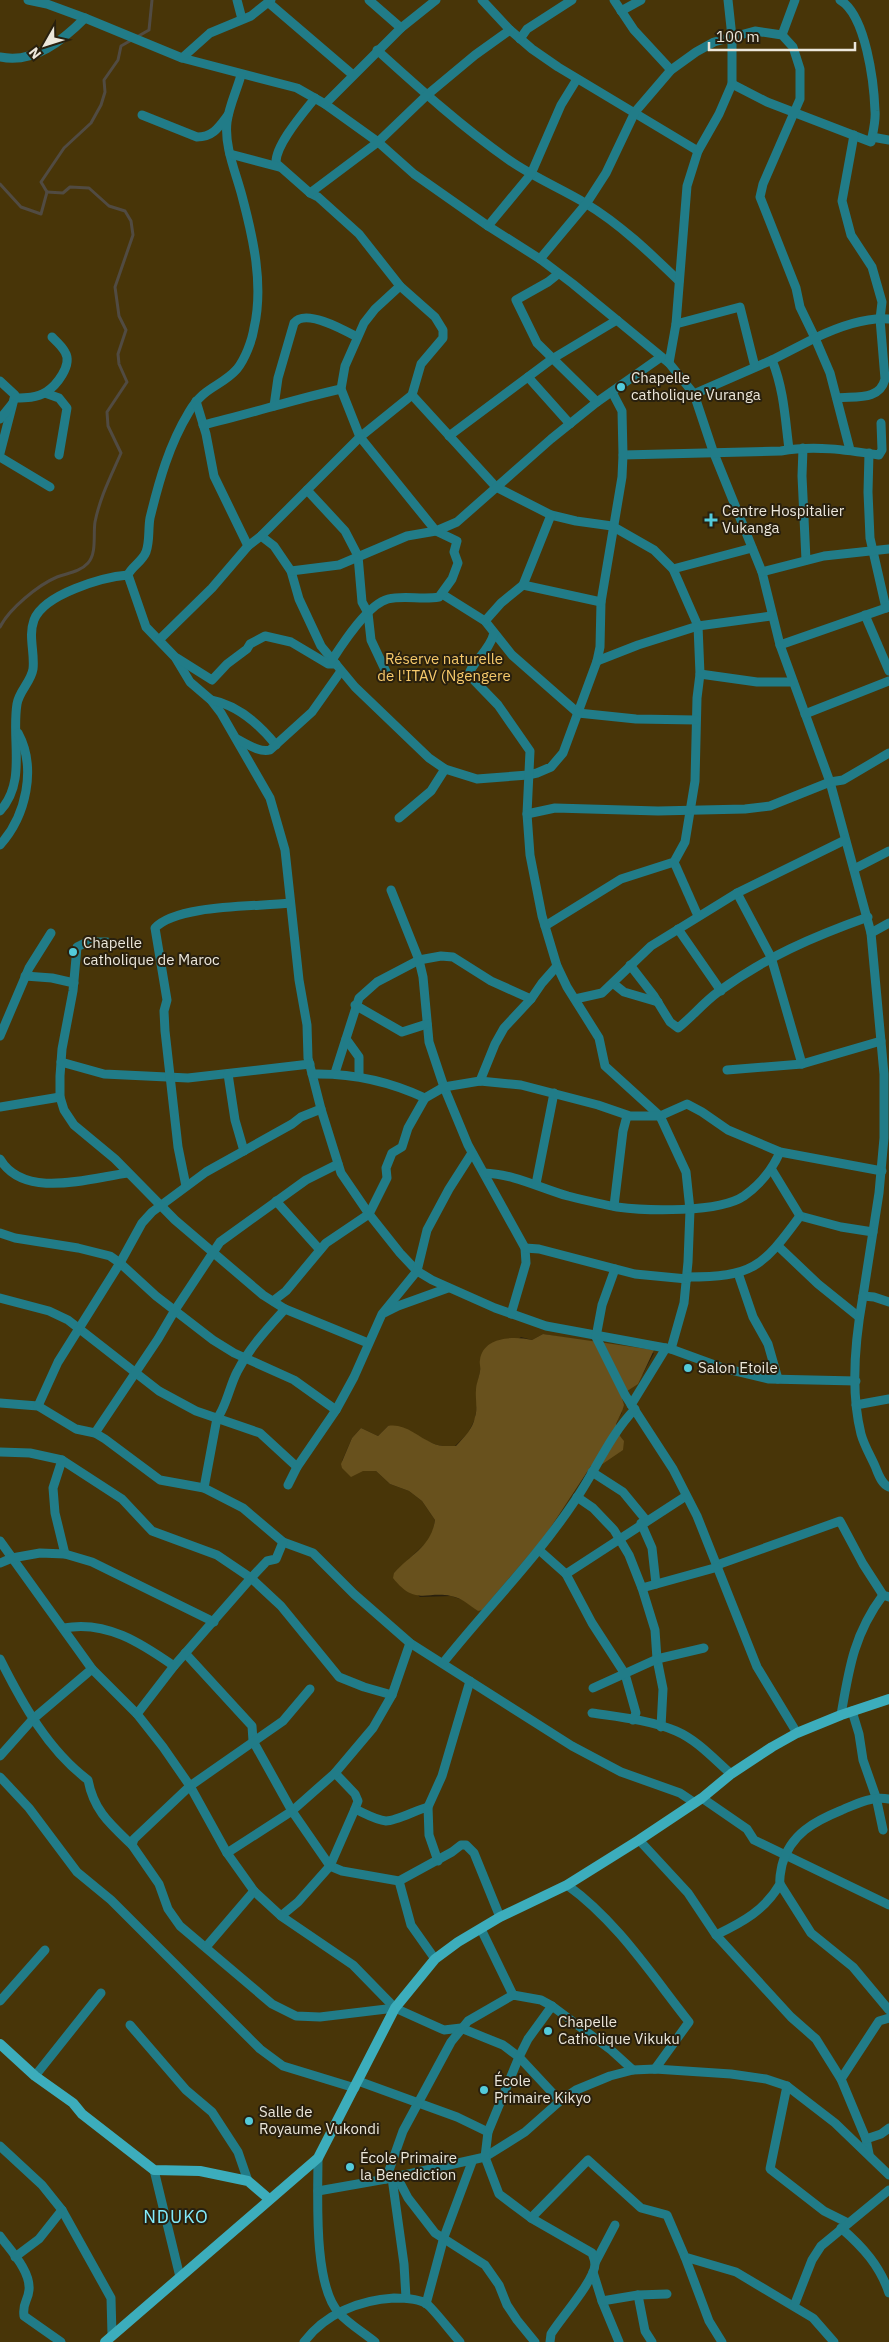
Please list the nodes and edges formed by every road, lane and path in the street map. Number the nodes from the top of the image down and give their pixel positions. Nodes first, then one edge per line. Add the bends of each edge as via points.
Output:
1 (28, 0) edge
2 (236, 0) edge
3 (368, 0) edge
4 (436, 0) edge
5 (482, 0) edge
6 (572, 0) edge
7 (614, 0) edge
8 (641, 0) edge
9 (728, 0) edge
10 (795, 0) edge
11 (840, 0) edge
12 (270, 2) edge
13 (621, 11) junction
14 (85, 18) junction
15 (242, 20) junction
16 (401, 28) junction
17 (510, 30) junction
18 (782, 35) junction
19 (732, 37) junction
20 (520, 39) junction
21 (377, 50) junction
22 (0, 57) edge
23 (182, 58) junction
24 (671, 70) junction
25 (241, 74) junction
26 (353, 75) junction
27 (577, 79) junction
28 (732, 84) junction
29 (427, 95) junction
30 (315, 98) junction
31 (324, 104) junction
32 (635, 112) junction
33 (796, 112) junction
34 (230, 113) junction
35 (142, 115) dead end
36 (854, 135) junction
37 (872, 137) junction
38 (889, 140) edge
39 (378, 142) junction
40 (698, 151) junction
41 (230, 154) junction
42 (279, 167) junction
43 (531, 174) junction
44 (310, 193) junction
45 (586, 204) junction
46 (488, 226) junction
47 (540, 259) junction
48 (558, 274) junction
49 (679, 281) junction
50 (400, 286) junction
51 (884, 319) edge
52 (617, 320) junction
53 (676, 324) junction
54 (52, 337) dead end
55 (357, 337) junction
56 (815, 338) junction
57 (552, 359) junction
58 (665, 360) junction
59 (772, 360) junction
60 (755, 367) junction
61 (528, 377) junction
62 (0, 381) edge
63 (341, 389) junction
64 (612, 392) junction
65 (45, 393) junction
66 (694, 394) junction
67 (412, 395) junction
68 (837, 398) junction
69 (14, 400) junction
70 (196, 401) junction
71 (597, 402) junction
72 (274, 406) junction
73 (0, 419) edge
74 (881, 423) dead end
75 (570, 424) junction
76 (203, 425) junction
77 (449, 436) junction
78 (360, 437) junction
79 (803, 448) junction
80 (788, 449) junction
81 (850, 450) junction
82 (713, 451) junction
83 (0, 453) edge
84 (869, 454) junction
85 (59, 455) dead end
86 (623, 455) junction
87 (0, 457) edge
88 (50, 487) dead end
89 (496, 487) junction
90 (307, 490) junction
91 (551, 515) junction
92 (612, 526) junction
93 (436, 531) junction
94 (261, 536) junction
95 (248, 546) junction
96 (752, 548) junction
97 (889, 549) edge
98 (872, 552) junction
99 (358, 556) junction
100 (806, 560) junction
101 (673, 569) junction
102 (291, 571) junction
103 (762, 572) junction
104 (128, 576) junction
105 (524, 585) junction
106 (442, 594) junction
107 (601, 602) junction
108 (887, 608) edge
109 (368, 613) junction
110 (865, 615) junction
111 (771, 616) junction
112 (485, 621) junction
113 (698, 626) junction
114 (494, 633) junction
115 (160, 639) junction
116 (780, 646) junction
117 (175, 657) junction
118 (598, 661) junction
119 (336, 665) junction
120 (889, 671) edge
121 (700, 674) junction
122 (388, 676) dead end
123 (889, 681) edge
124 (793, 682) junction
125 (211, 700) junction
126 (578, 713) junction
127 (804, 714) junction
128 (696, 720) junction
129 (16, 731) junction
130 (237, 739) junction
131 (276, 745) junction
132 (889, 753) edge
133 (445, 770) junction
134 (528, 775) junction
135 (830, 782) junction
136 (691, 809) junction
137 (0, 811) edge
138 (527, 814) junction
139 (399, 818) dead end
140 (846, 840) junction
141 (0, 845) edge
142 (889, 851) edge
143 (674, 862) junction
144 (854, 869) junction
145 (391, 890) dead end
146 (737, 893) junction
147 (290, 903) junction
148 (698, 916) junction
149 (868, 917) junction
150 (889, 924) edge
151 (545, 926) junction
152 (678, 929) junction
153 (50, 933) dead end
154 (871, 933) junction
155 (107, 942) dead end
156 (771, 957) junction
157 (419, 960) junction
158 (630, 965) junction
159 (557, 966) junction
160 (26, 976) junction
161 (74, 983) junction
162 (614, 984) junction
163 (720, 991) junction
164 (532, 999) junction
165 (575, 999) junction
166 (658, 1002) junction
167 (355, 1004) junction
168 (428, 1024) junction
169 (1, 1030) edge
170 (346, 1039) junction
171 (881, 1041) junction
172 (61, 1062) junction
173 (802, 1064) junction
174 (311, 1069) junction
175 (727, 1070) dead end
176 (335, 1073) junction
177 (228, 1074) junction
178 (887, 1074) edge
179 (358, 1076) junction
180 (170, 1077) junction
181 (480, 1081) junction
182 (444, 1087) junction
183 (554, 1093) junction
184 (60, 1097) junction
185 (425, 1098) junction
186 (0, 1107) edge
187 (321, 1109) junction
188 (627, 1116) junction
189 (660, 1116) junction
190 (887, 1138) edge
191 (244, 1151) junction
192 (780, 1152) junction
193 (472, 1153) junction
194 (1, 1163) edge
195 (338, 1164) junction
196 (772, 1170) junction
197 (128, 1172) junction
198 (882, 1172) junction
199 (484, 1173) junction
200 (536, 1184) junction
201 (186, 1186) junction
202 (276, 1201) junction
203 (160, 1206) junction
204 (614, 1206) junction
205 (690, 1210) junction
206 (369, 1214) junction
207 (800, 1216) junction
208 (873, 1232) junction
209 (0, 1233) edge
210 (778, 1246) junction
211 (525, 1248) junction
212 (320, 1250) junction
213 (213, 1251) junction
214 (120, 1263) junction
215 (615, 1269) junction
216 (417, 1271) junction
217 (738, 1273) junction
218 (687, 1278) junction
219 (448, 1288) junction
220 (863, 1296) junction
221 (1, 1301) edge
222 (273, 1301) junction
223 (889, 1302) edge
224 (284, 1309) junction
225 (175, 1310) junction
226 (382, 1314) junction
227 (511, 1314) junction
228 (859, 1317) junction
229 (79, 1328) junction
230 (596, 1337) junction
231 (368, 1343) junction
232 (668, 1349) junction
233 (244, 1358) junction
234 (135, 1371) junction
235 (778, 1379) junction
236 (856, 1381) junction
237 (889, 1399) edge
238 (0, 1402) edge
239 (856, 1405) junction
240 (38, 1406) junction
241 (633, 1407) junction
242 (336, 1410) junction
243 (217, 1418) junction
244 (95, 1433) junction
245 (0, 1452) edge
246 (62, 1460) junction
247 (297, 1467) junction
248 (592, 1472) junction
249 (288, 1485) dead end
250 (889, 1487) edge
251 (204, 1488) junction
252 (686, 1496) junction
253 (577, 1497) junction
254 (644, 1522) junction
255 (619, 1537) junction
256 (0, 1541) edge
257 (283, 1542) junction
258 (539, 1550) junction
259 (65, 1554) junction
260 (12, 1558) junction
261 (0, 1563) edge
262 (717, 1566) junction
263 (566, 1574) junction
264 (251, 1578) junction
265 (656, 1584) junction
266 (642, 1588) junction
267 (886, 1596) edge
268 (214, 1622) junction
269 (64, 1628) junction
270 (410, 1642) junction
271 (704, 1648) dead end
272 (185, 1654) junction
273 (0, 1659) edge
274 (657, 1659) junction
275 (443, 1663) junction
276 (174, 1666) junction
277 (92, 1669) junction
278 (625, 1674) junction
279 (470, 1681) junction
280 (593, 1688) dead end
281 (310, 1689) dead end
282 (392, 1695) junction
283 (889, 1699) edge
284 (852, 1711) junction
285 (592, 1713) dead end
286 (137, 1714) junction
287 (841, 1715) junction
288 (33, 1720) junction
289 (633, 1720) junction
290 (661, 1727) junction
291 (797, 1733) junction
292 (254, 1740) junction
293 (0, 1756) edge
294 (335, 1773) junction
295 (731, 1774) junction
296 (0, 1777) edge
297 (190, 1786) junction
298 (876, 1797) junction
299 (889, 1799) edge
300 (698, 1801) junction
301 (428, 1807) junction
302 (355, 1809) junction
303 (292, 1811) junction
304 (883, 1830) dead end
305 (639, 1840) junction
306 (132, 1845) junction
307 (227, 1853) junction
308 (784, 1856) junction
309 (438, 1861) junction
310 (330, 1866) junction
311 (399, 1881) junction
312 (780, 1884) junction
313 (567, 1885) junction
314 (254, 1891) junction
315 (889, 1905) edge
316 (281, 1916) junction
317 (500, 1917) junction
318 (481, 1929) junction
319 (716, 1935) junction
320 (206, 1947) junction
321 (45, 1950) dead end
322 (436, 1959) junction
323 (101, 1993) dead end
324 (513, 1995) junction
325 (0, 2001) edge
326 (552, 2006) junction
327 (395, 2008) junction
328 (889, 2010) edge
329 (889, 2018) edge
330 (130, 2025) dead end
331 (461, 2028) junction
332 (0, 2044) edge
333 (519, 2057) junction
334 (655, 2069) junction
335 (633, 2070) junction
336 (35, 2076) junction
337 (841, 2079) junction
338 (356, 2084) junction
339 (787, 2086) junction
340 (560, 2101) junction
341 (416, 2103) junction
342 (889, 2128) edge
343 (488, 2132) junction
344 (866, 2139) junction
345 (0, 2146) edge
346 (869, 2154) junction
347 (485, 2157) junction
348 (318, 2158) junction
349 (472, 2162) junction
350 (154, 2170) junction
351 (889, 2175) edge
352 (392, 2178) junction
353 (248, 2181) junction
354 (889, 2190) edge
355 (318, 2191) junction
356 (269, 2199) junction
357 (62, 2210) junction
358 (531, 2218) junction
359 (615, 2225) dead end
360 (845, 2226) junction
361 (0, 2236) edge
362 (444, 2238) junction
363 (15, 2257) junction
364 (685, 2257) junction
365 (594, 2267) junction
366 (180, 2278) junction
367 (889, 2293) edge
368 (667, 2294) dead end
369 (638, 2295) junction
370 (406, 2298) junction
371 (602, 2301) junction
372 (426, 2304) junction
373 (794, 2306) junction
374 (338, 2312) junction
375 (109, 2338) edge
376 (61, 2342) edge
377 (304, 2342) edge
378 (375, 2342) edge
379 (460, 2342) edge
380 (535, 2342) edge
381 (550, 2342) edge
382 (619, 2342) edge
383 (652, 2342) edge
384 (722, 2342) edge
385 (834, 2342) edge

1 - 14 street
2 - 15 street
3 - 16 street
4 - 16 street
5 - 17 street
6 - 20 street via 527,29
7 - 13 street
8 - 13 street
9 - 19 street
10 - 18 street
11 - 37 street via 857,18 866,44 876,113
12 - 15 street
12 - 26 street
13 - 24 street via 649,48
14 - 22 street via 72,31 33,56 18,60
14 - 23 street
15 - 23 street via 210,33
16 - 21 street
17 - 20 street
17 - 29 street via 474,55
18 - 19 street via 755,30
18 - 33 street via 793,48 800,69 800,99
19 - 24 street via 714,42
19 - 28 street
20 - 27 street
21 - 26 street
21 - 29 street
23 - 25 street
24 - 32 street
25 - 30 street via 296,88
25 - 34 street
26 - 31 street
27 - 32 street
27 - 43 street via 561,106
28 - 33 street
28 - 40 street
29 - 39 street
29 - 43 street
30 - 31 street
30 - 42 street via 278,153 276,163
31 - 39 street
32 - 40 street
32 - 45 street via 606,173
33 - 36 street
33 - 56 street via 760,196 796,288 800,307
34 - 35 street via 207,137 197,137
34 - 41 street via 227,122
36 - 37 street via 871,142
36 - 51 street via 842,202 851,235 876,275
37 - 38 street
39 - 44 street
39 - 46 street via 414,174
40 - 49 street via 687,186
41 - 42 street
41 - 70 street via 254,252 258,289 254,328 237,369
42 - 44 street
43 - 45 street
43 - 46 street
44 - 50 street via 359,234
45 - 47 street
45 - 49 street via 636,240
46 - 47 street
47 - 48 street
48 - 52 street
48 - 57 street via 516,300 537,343
49 - 53 street
50 - 55 street via 375,309
50 - 67 street via 434,317 443,330 443,338 421,364
51 - 56 street via 832,330
51 - 68 street via 885,379 882,388 873,396
52 - 57 street
52 - 58 street
53 - 58 street
53 - 60 street via 740,307
54 - 65 street via 67,358 59,378
55 - 63 street via 345,366
55 - 72 street via 322,321 297,319 278,378
56 - 59 street
56 - 68 street
57 - 61 street
57 - 71 street
58 - 64 street
58 - 66 street
59 - 60 street
59 - 80 street via 785,403
60 - 66 street
61 - 75 street
61 - 77 street
62 - 69 street via 14,392
63 - 72 street
63 - 78 street
64 - 71 street
64 - 86 street via 622,410
65 - 69 street
65 - 85 street via 59,398 67,408
66 - 82 street
67 - 77 street
67 - 78 street
68 - 81 street
69 - 73 street
69 - 83 street
70 - 76 street
70 - 104 street via 159,478 146,552
71 - 75 street
72 - 76 street
74 - 84 street via 881,453
75 - 89 street
76 - 95 street via 214,476
77 - 89 street
78 - 90 street
78 - 93 street
79 - 80 street
79 - 81 street
79 - 100 street
80 - 82 street
81 - 84 street
82 - 86 street
82 - 96 street
84 - 98 street
86 - 92 street
87 - 88 street
89 - 91 street
89 - 93 street via 457,522
90 - 94 street
90 - 99 street via 345,531
91 - 92 street
91 - 105 street
92 - 101 street via 654,550
92 - 107 street
93 - 99 street via 407,536
93 - 106 street via 458,540 454,552 458,563
94 - 95 street
94 - 102 street via 274,546
95 - 115 street via 212,588
96 - 101 street
96 - 103 street
97 - 98 street
98 - 100 street
98 - 108 street
99 - 102 street via 339,564
99 - 109 street via 362,602
100 - 103 street
101 - 113 street
102 - 119 street via 309,622 321,646
103 - 111 street
104 - 115 street via 146,627
104 - 129 street via 103,578 87,584 50,602 38,612 33,626 33,669 17,702
105 - 107 street
105 - 112 street
106 - 109 street via 429,598 387,599
106 - 112 street
107 - 118 street
108 - 110 street
109 - 119 street via 348,635
109 - 122 street via 371,640
110 - 116 street
110 - 120 street
111 - 113 street
111 - 116 street
112 - 114 street
113 - 118 street
113 - 121 street
114 - 126 street via 512,655
114 - 134 street via 488,648 469,674 498,704 530,751
115 - 117 street
116 - 124 street
117 - 119 street via 212,680 250,644 265,636 291,642 328,664
117 - 125 street via 190,682
118 - 126 street
119 - 131 street via 312,712
119 - 133 street via 407,738
121 - 124 street via 757,682
121 - 128 street
123 - 127 street
124 - 127 street
125 - 130 street
125 - 131 street via 220,701 251,718
126 - 128 street via 636,719
126 - 134 street via 557,762 546,770
127 - 135 street
128 - 136 street
129 - 137 street via 15,783
129 - 141 street via 24,746 28,779 15,825
130 - 131 street via 266,751
130 - 147 street via 264,786 281,833
132 - 135 street via 843,780
133 - 134 street via 478,779
133 - 139 street via 431,791
134 - 138 street
135 - 136 street via 770,806
135 - 140 street
136 - 138 street via 564,808
136 - 143 street via 686,842
138 - 151 street via 535,883
140 - 144 street
140 - 146 street
142 - 144 street
143 - 148 street
143 - 151 street via 621,879
144 - 149 street
145 - 157 street
146 - 148 street
146 - 156 street
147 - 174 street
147 - 180 street via 182,913 162,921 155,928 167,1000 164,1012
148 - 152 street
149 - 154 street
149 - 156 street
150 - 154 street
151 - 159 street
152 - 158 street via 651,946
152 - 163 street
153 - 160 street
154 - 171 street
155 - 161 street via 86,942 77,947
156 - 163 street
156 - 173 street
157 - 164 street via 453,957 491,981
157 - 167 street via 376,982
157 - 168 street
158 - 162 street
158 - 166 street
159 - 164 street
159 - 165 street
160 - 161 street
160 - 169 street
161 - 172 street
162 - 165 street via 602,993
162 - 166 street via 624,992
163 - 166 street via 678,1028 670,1022
164 - 181 street via 499,1036
165 - 189 street via 599,1038 605,1066
167 - 168 street via 402,1032
167 - 170 street
168 - 182 street via 429,1042
170 - 176 street
170 - 179 street via 359,1057
171 - 173 street
171 - 178 street
172 - 180 street via 104,1074
172 - 184 street
173 - 175 street
174 - 176 street
174 - 177 street
174 - 187 street
176 - 179 street
177 - 180 street
177 - 191 street
178 - 190 street
179 - 185 street via 373,1078
180 - 201 street
181 - 182 street
181 - 183 street
182 - 185 street
182 - 193 street
183 - 188 street
183 - 200 street
184 - 186 street
184 - 197 street via 74,1125
185 - 206 street via 408,1128 402,1147 392,1152 386,1168 387,1178
187 - 191 street via 312,1111
187 - 195 street
188 - 189 street
188 - 204 street
189 - 192 street via 687,1104 728,1130
189 - 205 street via 686,1172
190 - 198 street
191 - 201 street
192 - 196 street
192 - 198 street
193 - 199 street
193 - 216 street via 427,1230
194 - 197 street via 16,1175 39,1183 56,1184
195 - 202 street via 306,1180
195 - 206 street via 348,1185
196 - 205 street via 743,1197
196 - 207 street
197 - 203 street
198 - 208 street
199 - 200 street
199 - 211 street
200 - 204 street
201 - 203 street
202 - 212 street
202 - 213 street via 226,1237
203 - 213 street
203 - 214 street via 142,1223
204 - 205 street
205 - 218 street
206 - 212 street via 339,1232
206 - 216 street
207 - 208 street via 842,1228
207 - 210 street
208 - 220 street
209 - 214 street via 94,1251
210 - 217 street via 767,1257
210 - 228 street
211 - 215 street
211 - 227 street via 526,1262
212 - 222 street via 286,1291
213 - 222 street
213 - 225 street
214 - 225 street
214 - 229 street
215 - 218 street
215 - 230 street
216 - 219 street
216 - 226 street
217 - 218 street
217 - 235 street via 753,1317 768,1344
218 - 232 street via 679,1324
219 - 226 street
219 - 227 street
220 - 223 street
220 - 228 street
221 - 229 street via 49,1312
222 - 224 street
224 - 231 street
224 - 233 street
225 - 233 street via 213,1340
225 - 234 street
226 - 231 street
227 - 230 street
228 - 236 street
229 - 234 street
229 - 240 street via 50,1376
230 - 232 street
230 - 241 street
231 - 242 street
232 - 235 street via 746,1375
232 - 241 street
233 - 242 street via 294,1380
233 - 243 street via 227,1393 223,1411
234 - 243 street via 177,1402
234 - 244 street
235 - 236 street
236 - 239 street
237 - 239 street
238 - 240 street
239 - 250 street via 861,1435 884,1485
240 - 244 street via 76,1429
241 - 248 street
241 - 252 street via 673,1469
242 - 247 street
243 - 247 street via 260,1434
243 - 251 street
244 - 251 street via 160,1480
245 - 246 street via 30,1453
246 - 259 street via 53,1488 55,1513
246 - 264 street via 122,1499 152,1531 217,1555
247 - 249 street
248 - 253 street
248 - 254 street via 623,1492
251 - 257 street via 243,1508
252 - 254 street
252 - 262 street
253 - 255 street
253 - 258 street
254 - 255 street
254 - 265 street via 652,1548
255 - 263 street
255 - 266 street
256 - 260 street
257 - 264 street via 276,1559 267,1562
257 - 270 street via 313,1553
258 - 263 street
258 - 275 street
259 - 260 street via 40,1553
259 - 268 street via 92,1562
260 - 261 street
260 - 269 street
262 - 265 street
262 - 267 street via 840,1521 863,1564
262 - 291 street via 758,1667
263 - 278 street via 592,1624
264 - 268 street
264 - 282 street via 281,1606 339,1677
265 - 266 street
266 - 274 street via 655,1630
267 - 287 street via 870,1613 860,1632
268 - 272 street
269 - 276 street via 81,1625 109,1630 144,1645
269 - 277 street
270 - 275 street
270 - 282 street
271 - 274 street
272 - 276 street
272 - 292 street via 252,1726
273 - 288 street
274 - 278 street
274 - 290 street via 663,1688
275 - 279 street
276 - 286 street
277 - 286 street
277 - 288 street
278 - 280 street
278 - 289 street via 636,1713
279 - 300 street via 572,1746 621,1772
279 - 301 street via 442,1776
281 - 292 street via 283,1721
282 - 294 street via 373,1728
283 - 284 street
284 - 287 street
284 - 298 street via 863,1760
285 - 289 street
286 - 297 street
287 - 291 street
288 - 293 street
288 - 306 street via 88,1780 91,1794 104,1818
289 - 290 street
290 - 295 street via 676,1731 694,1742
291 - 295 street
292 - 297 street
292 - 303 street
294 - 302 street via 355,1794 358,1801
294 - 303 street
295 - 300 street
296 - 338 street via 29,1808 77,1872 111,1900 260,2049 283,2066
297 - 306 street via 134,1839
297 - 307 street
298 - 299 street
298 - 304 street
298 - 308 street via 812,1823 794,1840
300 - 305 street
300 - 308 street via 747,1829 754,1840
301 - 302 street via 386,1821
301 - 309 street via 429,1836
302 - 310 street
303 - 307 street
303 - 310 street
305 - 313 street
305 - 319 street via 688,1893
306 - 320 street via 160,1884 168,1909 180,1926
307 - 314 street
308 - 312 street
308 - 315 street
309 - 311 street
309 - 317 street via 461,1845 469,1848 474,1853
310 - 311 street
310 - 316 street
311 - 322 street via 411,1925
312 - 319 street via 771,1899 754,1915
312 - 328 street via 811,1933 853,1967
313 - 317 street
313 - 334 street via 587,1900 628,1944 689,2022
314 - 316 street
314 - 320 street
316 - 327 street via 353,1966
317 - 318 street
318 - 322 street
318 - 324 street
319 - 337 street via 791,2018 816,2039
320 - 327 street via 272,2004 296,2016 320,2017
321 - 325 street
322 - 327 street
323 - 336 street
324 - 326 street via 541,2000
324 - 331 street
326 - 333 street
326 - 335 street
327 - 331 street via 444,2030
327 - 338 street
329 - 337 street via 879,2021
330 - 353 street via 186,2090 212,2112 238,2152
331 - 333 street via 503,2045
331 - 341 street
332 - 336 street
333 - 340 street
333 - 343 street
334 - 335 street
334 - 339 street via 731,2074
335 - 340 street via 576,2090
336 - 350 street
337 - 344 street
338 - 341 street
338 - 348 street
339 - 346 street via 835,2122
339 - 360 street via 770,2169
340 - 347 street via 525,2132
341 - 343 street
341 - 352 street via 403,2131
342 - 344 street
343 - 347 street
344 - 346 street
345 - 357 street via 42,2185
346 - 351 street
347 - 349 street
347 - 358 street via 499,2194
348 - 355 street
348 - 356 street
349 - 352 street
349 - 362 street
350 - 353 street via 200,2171
350 - 366 street
352 - 355 street
352 - 362 street via 436,2233
352 - 370 street
353 - 356 street
354 - 360 street
355 - 374 street via 321,2259 326,2288
356 - 366 street
357 - 363 street via 40,2240
357 - 375 street via 111,2298
358 - 364 street via 588,2160 641,2208 667,2215
358 - 365 street via 592,2253
359 - 365 street
360 - 367 street via 883,2275
360 - 373 street via 821,2246 812,2260
361 - 363 street
362 - 372 street
362 - 380 street via 485,2265 499,2285 507,2305
363 - 376 street via 27,2276 29,2291 22,2306 24,2316
364 - 373 street via 736,2272
364 - 384 street via 709,2321
365 - 371 street
365 - 381 street via 550,2334
366 - 375 street
368 - 369 street
369 - 371 street
369 - 383 street via 645,2330
370 - 372 street
370 - 374 street via 375,2299
371 - 382 street
372 - 379 street
373 - 385 street via 813,2318
374 - 377 street via 311,2332
374 - 378 street

